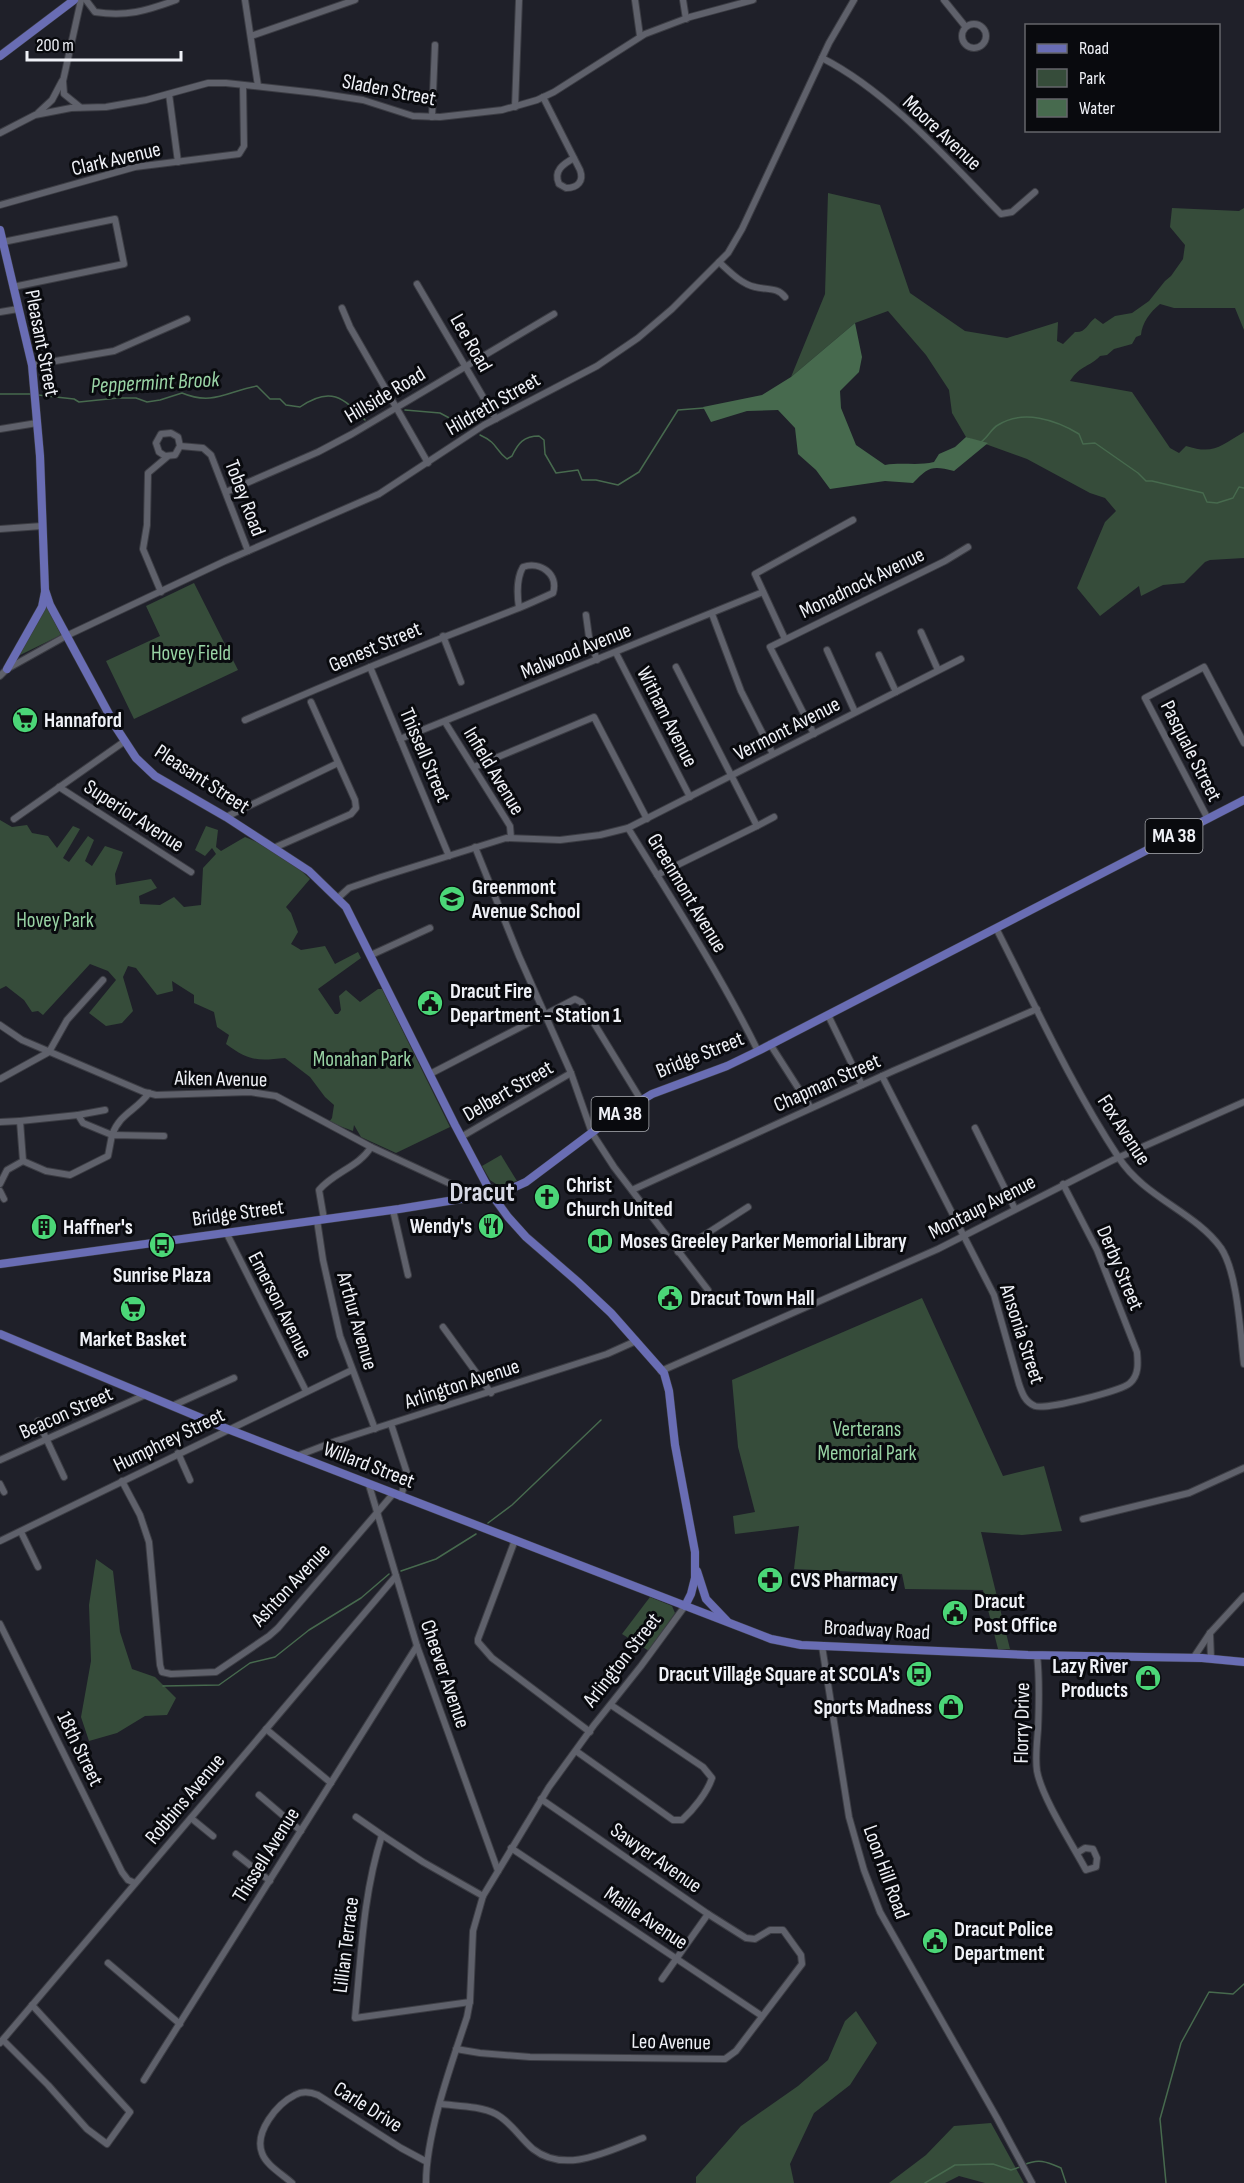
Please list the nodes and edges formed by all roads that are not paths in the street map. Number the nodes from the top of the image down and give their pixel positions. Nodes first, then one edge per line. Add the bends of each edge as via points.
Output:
1 (74, 0) edge
2 (81, 0) edge
3 (86, 0) edge
4 (176, 0) edge
5 (245, 0) edge
6 (355, 0) edge
7 (519, 0) edge
8 (635, 0) edge
9 (683, 0) edge
10 (753, 0) edge
11 (854, 0) edge
12 (944, 0) edge
13 (734, 3) edge
14 (686, 19) junction
15 (966, 26) junction
16 (251, 36) junction
17 (640, 36) junction
18 (435, 45) dead end
19 (0, 56) edge
20 (822, 58) junction
21 (63, 81) junction
22 (243, 85) junction
23 (258, 86) junction
24 (169, 94) junction
25 (543, 97) junction
26 (515, 107) junction
27 (80, 108) junction
28 (35, 115) junction
29 (432, 117) junction
30 (0, 133) edge
31 (574, 158) junction
32 (178, 162) junction
33 (1035, 192) dead end
34 (0, 205) edge
35 (0, 230) edge
36 (3, 242) junction
37 (719, 262) junction
38 (417, 284) dead end
39 (13, 287) junction
40 (785, 297) dead end
41 (342, 308) dead end
42 (18, 309) junction
43 (0, 312) edge
44 (554, 314) dead end
45 (187, 319) dead end
46 (32, 365) junction
47 (466, 366) junction
48 (396, 408) junction
49 (496, 419) junction
50 (37, 423) junction
51 (0, 429) edge
52 (180, 446) junction
53 (168, 457) junction
54 (428, 463) junction
55 (226, 492) junction
56 (853, 520) dead end
57 (42, 526) junction
58 (0, 529) edge
59 (968, 547) dead end
60 (248, 551) junction
61 (45, 590) junction
62 (161, 592) junction
63 (763, 592) junction
64 (519, 608) junction
65 (712, 614) junction
66 (586, 615) dead end
67 (921, 632) dead end
68 (66, 636) junction
69 (443, 636) junction
70 (785, 639) junction
71 (827, 650) dead end
72 (616, 653) junction
73 (879, 655) dead end
74 (961, 659) dead end
75 (597, 660) junction
76 (370, 667) junction
77 (676, 667) dead end
78 (7, 669) junction
79 (938, 670) junction
80 (0, 676) edge
81 (461, 682) dead end
82 (896, 692) junction
83 (311, 702) dead end
84 (855, 712) junction
85 (246, 720) dead end
86 (445, 722) junction
87 (814, 734) junction
88 (400, 739) junction
89 (125, 741) junction
90 (1244, 743) edge
91 (773, 754) junction
92 (338, 763) junction
93 (474, 767) junction
94 (731, 776) junction
95 (59, 787) junction
96 (690, 797) junction
97 (1244, 800) edge
98 (226, 817) junction
99 (774, 817) dead end
100 (14, 819) dead end
101 (647, 819) junction
102 (1208, 819) junction
103 (757, 826) junction
104 (628, 828) junction
105 (511, 838) junction
106 (276, 847) junction
107 (475, 847) junction
108 (449, 856) junction
109 (191, 872) dead end
110 (657, 875) junction
111 (338, 898) junction
112 (430, 928) dead end
113 (996, 928) junction
114 (371, 955) junction
115 (103, 980) dead end
116 (1037, 1008) junction
117 (546, 1014) junction
118 (828, 1015) junction
119 (0, 1024) edge
120 (770, 1044) junction
121 (758, 1051) junction
122 (49, 1052) junction
123 (571, 1073) junction
124 (430, 1074) junction
125 (882, 1076) junction
126 (0, 1079) edge
127 (862, 1085) junction
128 (148, 1093) junction
129 (641, 1100) junction
130 (1244, 1102) edge
131 (811, 1108) junction
132 (105, 1110) dead end
133 (78, 1115) junction
134 (20, 1121) junction
135 (0, 1122) edge
136 (975, 1128) dead end
137 (592, 1133) junction
138 (112, 1135) junction
139 (164, 1136) dead end
140 (461, 1137) junction
141 (371, 1147) junction
142 (1119, 1157) junction
143 (23, 1161) junction
144 (0, 1184) edge
145 (1063, 1184) junction
146 (632, 1190) junction
147 (0, 1191) edge
148 (492, 1195) junction
149 (4, 1199) dead end
150 (463, 1200) junction
151 (748, 1207) dead end
152 (1015, 1209) junction
153 (393, 1210) junction
154 (321, 1220) junction
155 (226, 1232) junction
156 (964, 1235) junction
157 (678, 1252) junction
158 (0, 1264) edge
159 (408, 1275) dead end
160 (708, 1290) dead end
161 (443, 1327) dead end
162 (1242, 1331) edge
163 (0, 1334) edge
164 (636, 1341) junction
165 (1244, 1364) edge
166 (352, 1370) junction
167 (661, 1371) junction
168 (234, 1378) dead end
169 (306, 1392) junction
170 (490, 1393) junction
171 (145, 1395) junction
172 (172, 1406) junction
173 (1036, 1406) joint
174 (38, 1421) dead end
175 (391, 1424) junction
176 (375, 1429) junction
177 (228, 1430) junction
178 (46, 1439) junction
179 (178, 1453) junction
180 (297, 1456) junction
181 (0, 1460) edge
182 (1244, 1468) edge
183 (64, 1477) dead end
184 (190, 1480) dead end
185 (122, 1481) junction
186 (0, 1484) edge
187 (369, 1485) junction
188 (4, 1492) dead end
189 (397, 1496) junction
190 (377, 1514) junction
191 (1083, 1519) dead end
192 (21, 1532) junction
193 (515, 1540) junction
194 (0, 1541) edge
195 (696, 1566) junction
196 (38, 1567) dead end
197 (396, 1576) junction
198 (1244, 1596) edge
199 (685, 1606) junction
200 (728, 1623) junction
201 (0, 1624) edge
202 (1210, 1633) junction
203 (417, 1646) junction
204 (822, 1646) junction
205 (1037, 1656) junction
206 (1194, 1657) junction
207 (1211, 1659) junction
208 (1244, 1662) edge
209 (611, 1705) junction
210 (266, 1729) junction
211 (590, 1732) junction
212 (576, 1750) junction
213 (331, 1783) junction
214 (259, 1795) dead end
215 (542, 1799) junction
216 (356, 1817) dead end
217 (191, 1818) junction
218 (300, 1831) junction
219 (382, 1835) junction
220 (213, 1836) dead end
221 (511, 1848) junction
222 (1077, 1853) dead end
223 (236, 1854) dead end
224 (498, 1871) junction
225 (270, 1881) junction
226 (135, 1883) junction
227 (483, 1896) junction
228 (708, 1914) junction
229 (753, 1940) joint
230 (677, 1958) junction
231 (108, 1963) dead end
232 (662, 1979) dead end
233 (470, 2002) junction
234 (32, 2005) junction
235 (762, 2016) junction
236 (180, 2024) junction
237 (1, 2041) edge
238 (456, 2049) junction
239 (144, 2080) dead end
240 (441, 2104) junction
241 (643, 2138) dead end
242 (428, 2162) junction
243 (292, 2183) edge
244 (426, 2183) edge
245 (1032, 2183) edge

1 - 19 main road
2 - 21 street
3 - 4 street via 95,12 126,15
5 - 16 street
6 - 16 street
7 - 26 street
8 - 17 street
9 - 14 street
10 - 13 street, Sladen Street
11 - 20 street, Hildreth Street
12 - 15 street
13 - 14 street, Sladen Street
14 - 17 street, Sladen Street
15 - 15 street via 976,24 985,29 988,36 983,46 966,46 962,37
16 - 23 street
17 - 25 street, Sladen Street
18 - 29 street
20 - 33 street, Moore Avenue via 841,68 912,124 1001,214 1012,212
20 - 37 street, Hildreth Street via 742,229
21 - 27 street via 64,94
21 - 28 street via 52,100
22 - 23 street, Sladen Street
22 - 24 street, Sladen Street via 208,83
22 - 32 street, Clark Avenue via 241,152
23 - 29 street, Sladen Street via 363,100 413,116
24 - 27 street, Sladen Street via 106,107
24 - 32 street
25 - 26 street, Sladen Street
25 - 31 street
26 - 29 street, Sladen Street
27 - 28 street, Sladen Street
28 - 30 street, Sladen Street
31 - 31 street via 582,179 576,187 566,188 559,184 557,175 561,166
32 - 34 street, Clark Avenue via 113,172
35 - 36 main road, Pleasant Street
36 - 39 main road, Pleasant Street
36 - 39 street via 115,219 124,264
37 - 40 street via 744,283 780,291
37 - 49 street, Hildreth Street via 628,346
38 - 47 street, Lee Road
39 - 42 main road, Pleasant Street
41 - 48 street
42 - 43 street
42 - 46 main road, Pleasant Street
44 - 47 street, Hillside Road
45 - 46 street via 114,351
46 - 50 main road, Pleasant Street
47 - 48 street, Hillside Road
47 - 49 street, Lee Road
48 - 54 street
48 - 55 street, Hillside Road via 318,452
49 - 54 street, Hildreth Street
50 - 51 street
50 - 57 main road, Pleasant Street
52 - 53 street via 177,453
52 - 53 street, Tobey Road via 175,434 167,432 160,436 157,449
52 - 55 street, Tobey Road via 208,451
53 - 62 street via 148,473 143,549
54 - 60 street, Hildreth Street via 379,494
55 - 60 street, Tobey Road
56 - 63 street via 755,574
57 - 58 street
57 - 61 main road, Pleasant Street
59 - 70 street, Monadnock Avenue
60 - 62 street, Hildreth Street
61 - 68 main road, Pleasant Street
61 - 78 main road via 42,607
62 - 68 street, Hildreth Street
63 - 65 street, Malwood Avenue
63 - 70 street
64 - 64 street, Genest Street via 553,593 556,584 547,570 523,567 519,573
64 - 69 street, Genest Street
65 - 72 street, Malwood Avenue
65 - 91 street via 741,691
66 - 75 street
67 - 79 street
68 - 78 street, Hildreth Street
68 - 89 main road, Pleasant Street
69 - 76 street, Genest Street
69 - 81 street
70 - 87 street, Monadnock Avenue via 770,647
71 - 84 street
72 - 75 street, Malwood Avenue
72 - 96 street, Witham Avenue
73 - 82 street
74 - 79 street, Vermont Avenue
75 - 86 street, Malwood Avenue
76 - 85 street, Genest Street
76 - 88 street, Thissell Street
77 - 94 street
78 - 80 street, Hildreth Street
79 - 82 street, Vermont Avenue
82 - 84 street, Vermont Avenue
83 - 92 street
84 - 87 street, Vermont Avenue
86 - 88 street, Malwood Avenue
86 - 93 street, Infield Avenue
87 - 91 street, Vermont Avenue
88 - 108 street, Thissell Street
89 - 95 street
89 - 98 main road, Pleasant Street via 154,776
90 - 102 street, Pasquale Street via 1204,667 1145,698
91 - 94 street, Vermont Avenue
92 - 98 street
92 - 106 street via 356,808 351,814
93 - 101 street via 594,717
93 - 105 street, Infield Avenue via 510,826
94 - 96 street, Vermont Avenue
94 - 103 street
95 - 100 street
95 - 109 street, Superior Avenue
96 - 101 street, Vermont Avenue
97 - 102 main road, Bridge Street / MA 38
98 - 106 main road, Pleasant Street
99 - 103 street
101 - 104 street, Vermont Avenue
102 - 113 main road, Bridge Street / MA 38
103 - 110 street
104 - 105 street, Greenmont Avenue via 560,840
104 - 110 street, Greenmont Avenue
105 - 107 street, Greenmont Avenue
106 - 111 main road, Pleasant Street
107 - 108 street, Greenmont Avenue
107 - 117 street
108 - 111 street, Greenmont Avenue via 350,888
110 - 121 street, Greenmont Avenue
111 - 114 main road, Pleasant Street
112 - 114 street
113 - 116 street, Fox Avenue
113 - 118 main road, Bridge Street / MA 38
114 - 124 main road, Pleasant Street
115 - 122 street via 67,1020
116 - 125 street, Chapman Street
116 - 142 street, Fox Avenue via 1080,1093
117 - 123 street
117 - 124 street
117 - 129 street via 575,999 581,1002
118 - 120 main road, Bridge Street / MA 38
118 - 127 street
119 - 122 street, Aiken Avenue
120 - 121 main road, Bridge Street / MA 38
120 - 131 street
121 - 129 main road, Bridge Street / MA 38
122 - 126 street
122 - 128 street, Aiken Avenue
123 - 137 street
123 - 140 street, Delbert Street
124 - 140 main road, Pleasant Street
125 - 127 street, Chapman Street
125 - 156 street, Ansonia Street
127 - 131 street, Chapman Street
128 - 138 street via 117,1122
128 - 141 street, Aiken Avenue via 250,1092 276,1096
129 - 137 main road, Bridge Street / MA 38
130 - 142 street, Montaup Avenue
131 - 146 street, Chapman Street
132 - 133 street
133 - 134 street
133 - 138 street via 83,1123
134 - 135 street
134 - 143 street
136 - 152 street
137 - 146 street
137 - 148 main road, Bridge Street / MA 38 via 526,1182
138 - 139 street
138 - 143 street via 108,1156 70,1175 46,1171
140 - 148 main road, Pleasant Street
141 - 150 street, Aiken Avenue via 453,1185 460,1190
141 - 154 street, Arthur Avenue via 365,1157 319,1190
142 - 145 street, Montaup Avenue
142 - 162 street, Fox Avenue via 1137,1180 1194,1222 1222,1250 1229,1265
143 - 144 street via 7,1170
145 - 152 street, Montaup Avenue
145 - 173 street, Derby Street via 1096,1250 1137,1353 1139,1368 1131,1383 1121,1389
146 - 157 street
147 - 149 street
148 - 150 main road, Bridge Street / MA 38
148 - 164 main road, Arlington Street via 526,1237 578,1282
150 - 153 main road, Bridge Street / MA 38
151 - 157 street
152 - 156 street, Montaup Avenue
153 - 154 main road, Bridge Street / MA 38
153 - 159 street
154 - 155 main road, Bridge Street / MA 38
154 - 166 street, Arthur Avenue via 333,1305
155 - 158 main road, Bridge Street / MA 38
155 - 169 street, Emerson Avenue
156 - 167 street, Montaup Avenue
156 - 173 street, Ansonia Street via 994,1295 1024,1397
157 - 160 street
161 - 170 street
162 - 165 street, Fox Avenue
163 - 171 main road, Willard Street
164 - 167 main road, Arlington Street
164 - 170 street, Arlington Avenue
166 - 169 street, Humphrey Street
166 - 176 street, Arthur Avenue
167 - 195 main road, Arlington Street via 669,1391
168 - 172 street
169 - 177 street, Humphrey Street
170 - 175 street, Arlington Avenue
171 - 172 main road, Willard Street
171 - 178 street, Beacon Street
172 - 177 main road, Willard Street
174 - 178 street
175 - 176 street, Arlington Avenue
175 - 189 street via 407,1473
176 - 180 street, Arlington Avenue
177 - 179 street, Humphrey Street
177 - 180 main road, Willard Street
178 - 181 street, Beacon Street
178 - 183 street
179 - 184 street
179 - 185 street, Humphrey Street
180 - 187 main road, Willard Street
182 - 191 street via 1189,1493
185 - 190 street, Ashton Avenue via 149,1542 161,1669 171,1674 216,1672 269,1636
185 - 192 street, Humphrey Street
186 - 188 street
187 - 189 main road, Willard Street
187 - 190 street, Cheever Avenue
189 - 190 street, Ashton Avenue
189 - 193 main road, Willard Street
190 - 197 street, Cheever Avenue
192 - 194 street, Humphrey Street
192 - 196 street
193 - 199 main road, Willard Street
193 - 211 street via 478,1642 492,1658
195 - 199 main road, Arlington Street via 693,1589
195 - 200 main road via 706,1599
197 - 203 street, Cheever Avenue
197 - 210 street, Robbins Avenue
198 - 202 street
199 - 200 main road, Willard Street
199 - 209 street, Arlington Street
200 - 204 main road, Broadway Road via 771,1639
201 - 226 street, 18th Street via 122,1872
202 - 206 street
202 - 207 street
203 - 213 street, Thissell Avenue
203 - 224 street, Cheever Avenue
204 - 205 main road, Broadway Road
204 - 245 street, Loon Hill Road via 849,1817 880,1912
205 - 206 main road, Broadway Road
205 - 222 street, Florry Drive via 1037,1770
206 - 207 main road, Broadway Road
207 - 208 main road, Broadway Road
209 - 211 street, Arlington Street
209 - 212 street via 711,1775 709,1785 687,1816 673,1820
210 - 213 street
210 - 217 street, Robbins Avenue
211 - 212 street, Arlington Street
212 - 215 street, Arlington Street
213 - 218 street, Thissell Avenue
214 - 218 street
215 - 221 street, Arlington Street
215 - 228 street, Sawyer Avenue
216 - 219 street
217 - 220 street
217 - 226 street, Robbins Avenue
218 - 225 street, Thissell Avenue
219 - 227 street
219 - 233 street, Lillian Terrace via 364,1922 355,2018
221 - 224 street, Arlington Street
221 - 230 street, Maille Avenue
223 - 225 street
224 - 227 street, Arlington Street
225 - 236 street, Thissell Avenue
226 - 234 street, Robbins Avenue
227 - 233 street, Arlington Street via 473,1931
228 - 229 street, Sawyer Avenue
228 - 230 street
229 - 235 street, Leo Avenue via 780,1929 802,1959
230 - 232 street
230 - 235 street, Maille Avenue
231 - 236 street
233 - 238 street, Arlington Street
234 - 237 street, Robbins Avenue
234 - 237 street via 130,2112 106,2144
235 - 238 street, Leo Avenue via 725,2060 530,2056
236 - 239 street, Thissell Avenue
238 - 240 street, Arlington Street
240 - 241 street via 496,2114 534,2150 553,2160 580,2160
240 - 242 street, Arlington Street
242 - 243 street, Carle Drive via 318,2095 302,2093 280,2108 259,2139 263,2156
242 - 244 street, Arlington Street

